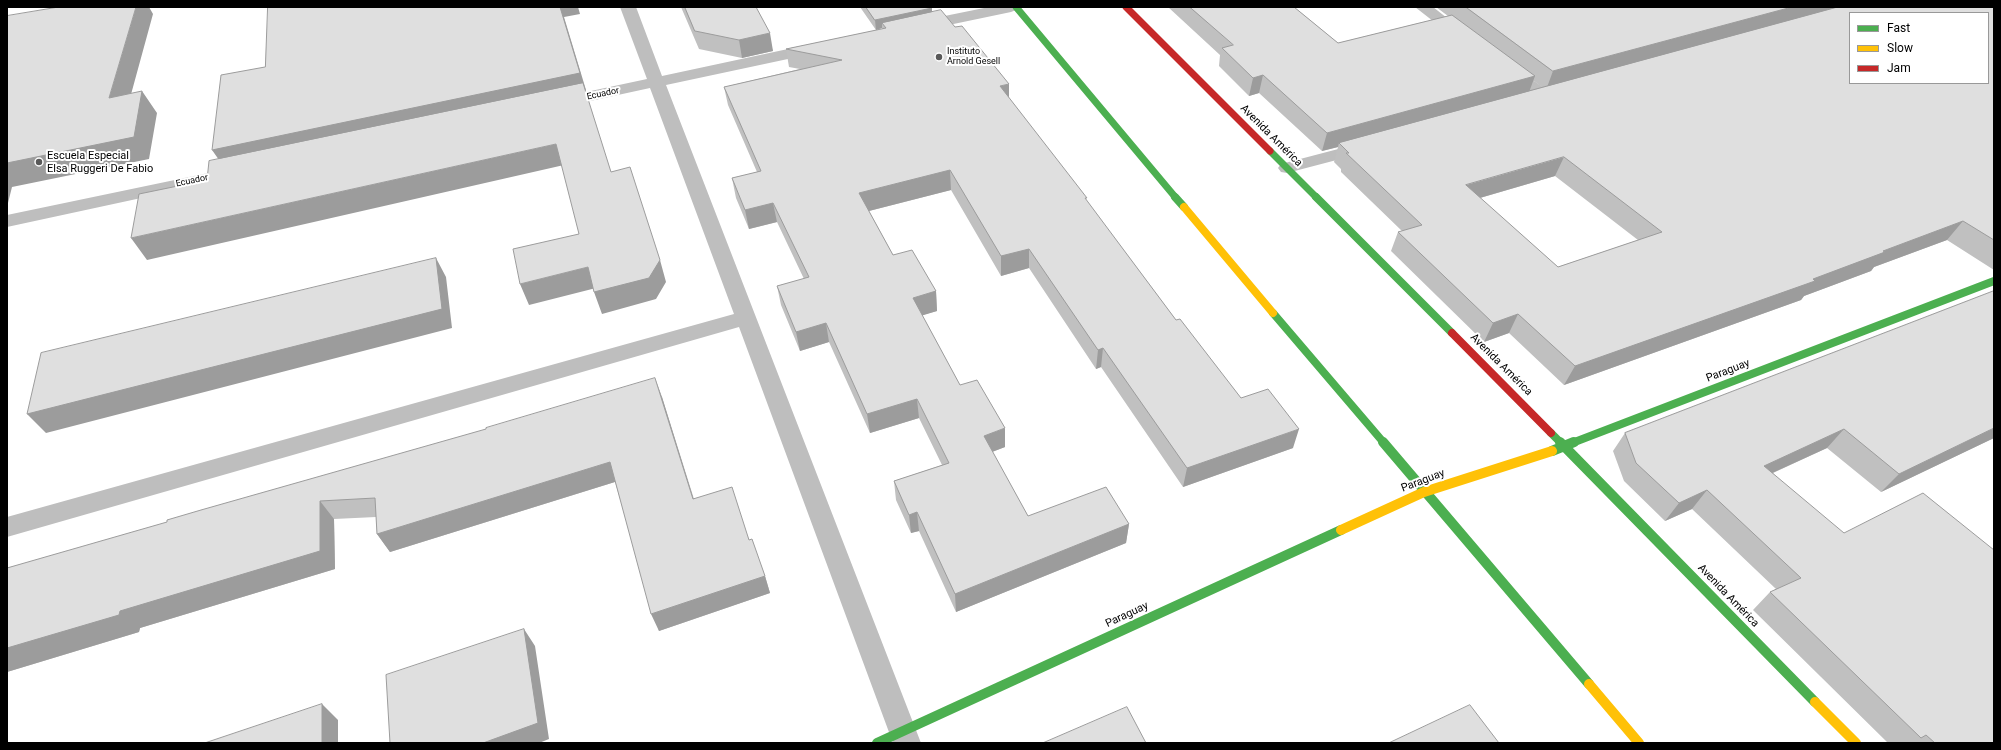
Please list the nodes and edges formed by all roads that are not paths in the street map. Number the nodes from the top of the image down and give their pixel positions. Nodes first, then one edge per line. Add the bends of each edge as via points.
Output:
1 (628, 7) edge
2 (1011, 7) edge
3 (1016, 7) edge
4 (1126, 7) edge
5 (1423, 7) edge
6 (903, 30) edge
7 (834, 44) edge
8 (1474, 45) edge
9 (1493, 59) edge
10 (656, 82) junction
11 (1522, 103) edge
12 (540, 107) edge
13 (1378, 143) edge
14 (254, 168) edge
15 (1287, 168) junction
16 (7, 221) edge
17 (1994, 281) edge
18 (746, 318) junction
19 (1565, 447) junction
20 (1424, 492) junction
21 (7, 527) edge
22 (905, 737) edge
23 (877, 743) edge
24 (1639, 743) edge
25 (1856, 743) edge

1 - 10 street
2 - 6 street
3 - 20 main road
4 - 15 main road, Avenida América
5 - 8 street
7 - 10 street, Ecuador
9 - 11 street via 1552,95
10 - 12 street, Ecuador
10 - 18 street
13 - 15 street
14 - 16 street, Ecuador
15 - 19 main road, Avenida América
17 - 19 main road, Paraguay
18 - 21 street
18 - 22 street
19 - 20 main road, Paraguay
19 - 25 main road, Avenida América
20 - 22 main road, Paraguay
20 - 24 main road
22 - 23 main road, Paraguay

